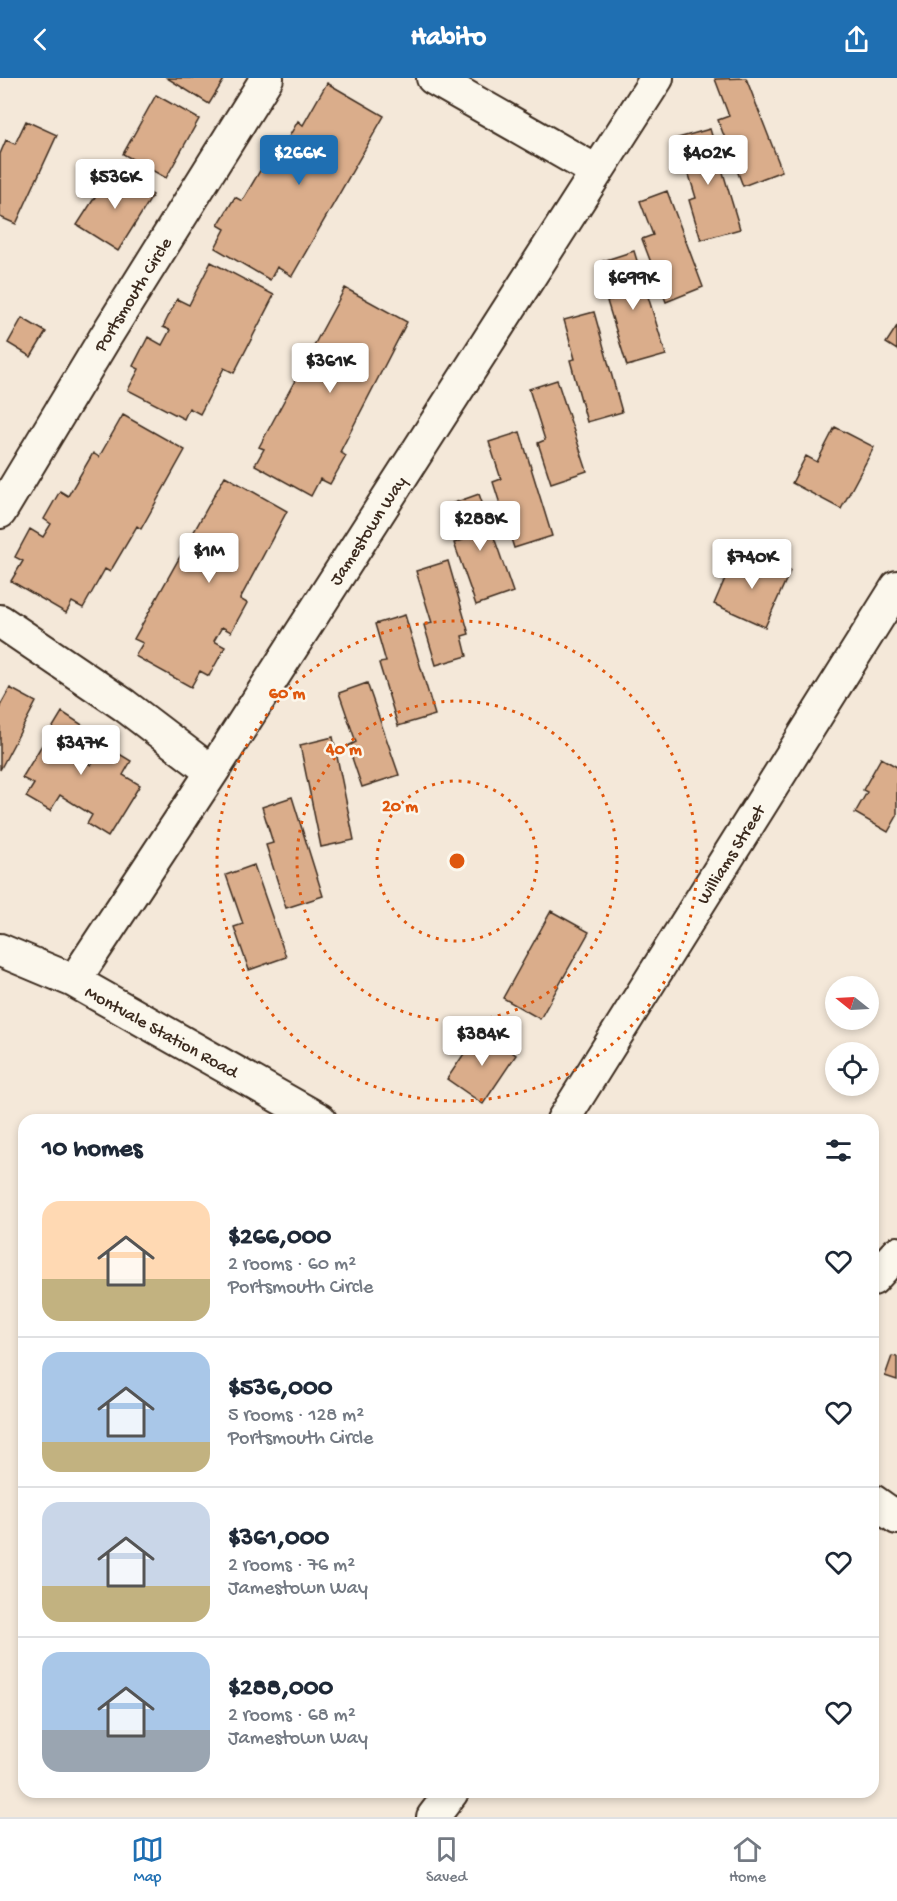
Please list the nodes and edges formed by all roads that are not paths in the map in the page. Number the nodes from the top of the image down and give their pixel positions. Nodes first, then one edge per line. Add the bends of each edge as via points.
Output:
1 (267, 78) edge
2 (433, 78) edge
3 (657, 78) edge
4 (596, 171) junction
5 (0, 512) edge
6 (897, 587) edge
7 (0, 621) edge
8 (212, 772) junction
9 (0, 950) edge
10 (74, 981) junction
11 (309, 1114) edge
12 (567, 1114) edge
13 (897, 1253) edge
14 (879, 1272) edge
15 (879, 1505) edge
16 (897, 1518) edge
17 (447, 1798) edge
18 (433, 1817) edge

1 - 5 street, Portsmouth Circle
2 - 4 street
3 - 4 street, Jamestown Way
4 - 8 street, Jamestown Way
6 - 12 street, Williams Street
7 - 8 street via 124,705
8 - 10 street, Jamestown Way
9 - 10 street, Montvale Station Road
10 - 11 street, Montvale Station Road
13 - 14 street
15 - 16 street
17 - 18 street

